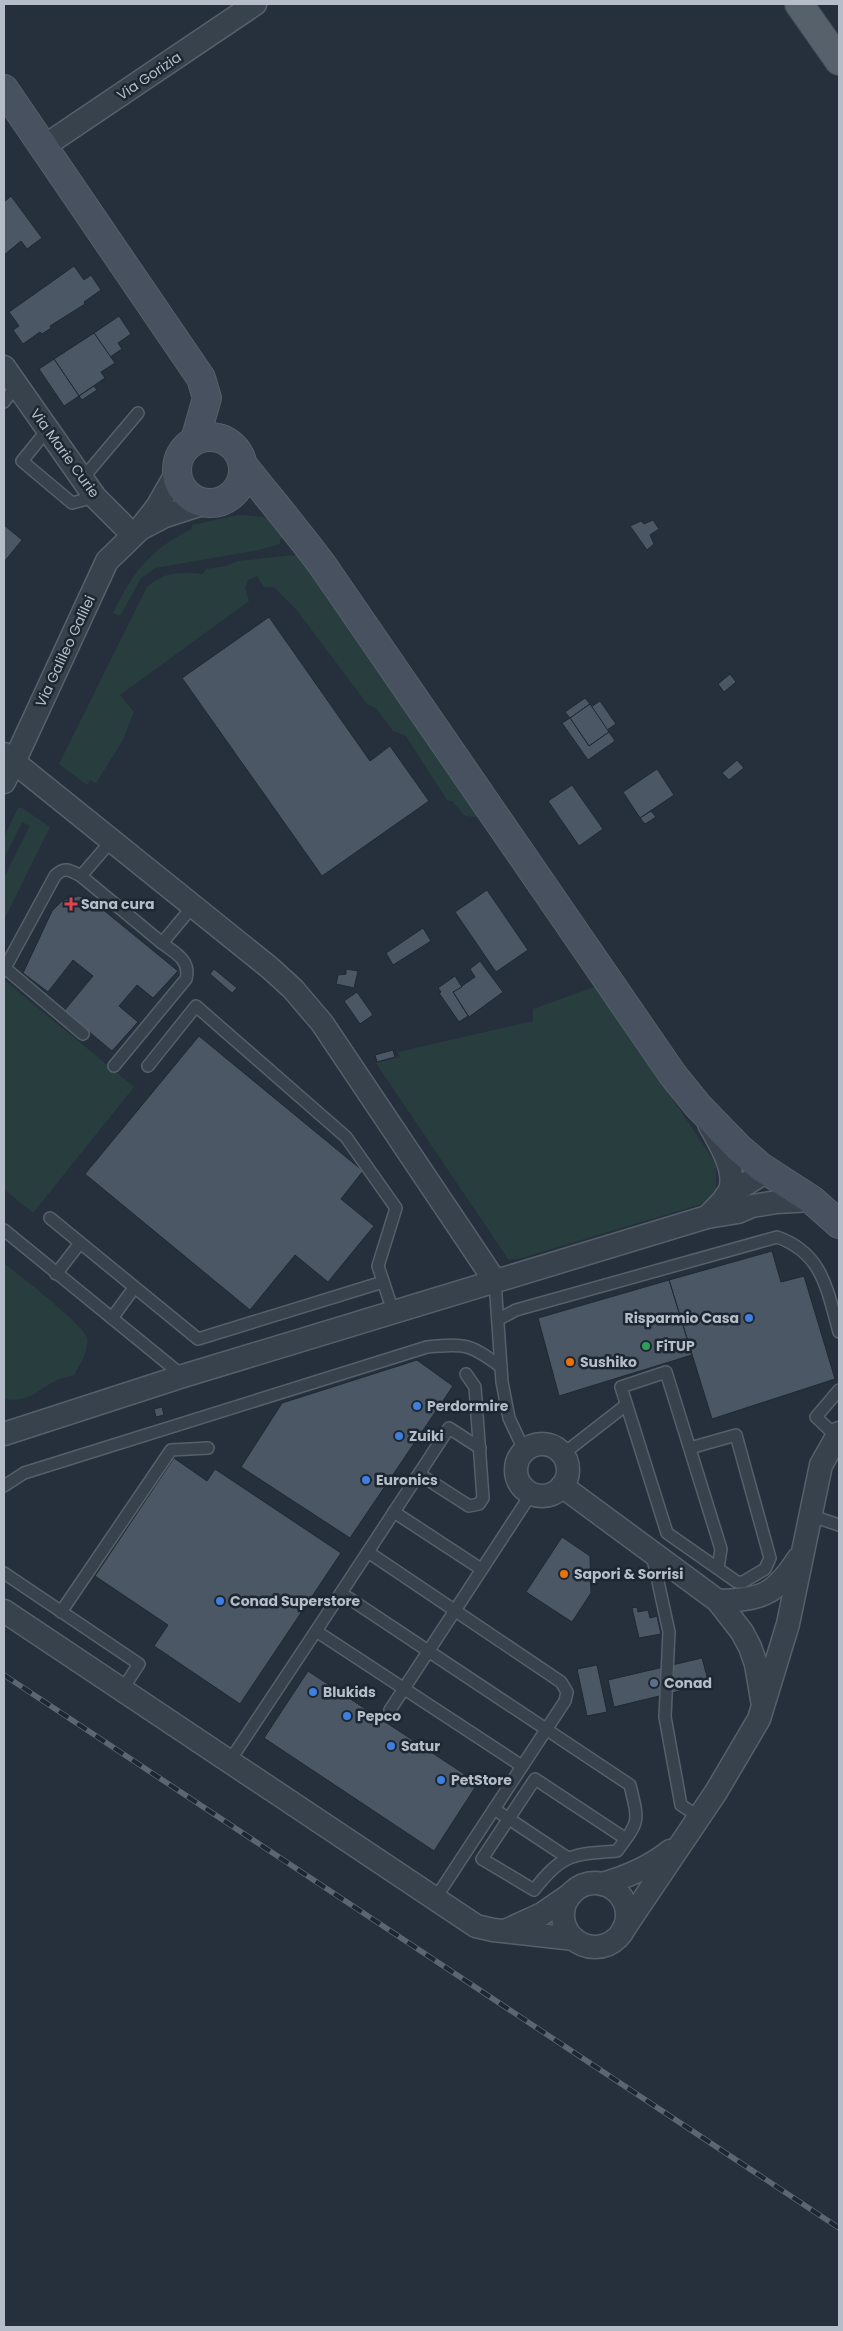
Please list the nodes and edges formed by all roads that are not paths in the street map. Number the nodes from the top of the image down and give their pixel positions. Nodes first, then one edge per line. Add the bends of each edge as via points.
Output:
1 (255, 4) edge
2 (799, 4) edge
3 (839, 61) edge
4 (4, 89) edge
5 (43, 147) junction
6 (4, 367) edge
7 (10, 393) edge
8 (138, 413) dead end
9 (48, 429) junction
10 (195, 440) junction
11 (243, 465) junction
12 (176, 474) junction
13 (82, 478) junction
14 (95, 496) junction
15 (214, 502) junction
16 (276, 506) junction
17 (136, 532) junction
18 (9, 758) edge
19 (4, 782) edge
20 (112, 840) junction
21 (81, 876) junction
22 (193, 906) junction
23 (162, 943) junction
24 (83, 1034) dead end
25 (114, 1066) dead end
26 (148, 1066) dead end
27 (703, 1111) junction
28 (767, 1171) junction
29 (726, 1196) junction
30 (812, 1200) junction
31 (752, 1206) junction
32 (839, 1209) edge
33 (707, 1216) junction
34 (50, 1218) dead end
35 (839, 1224) edge
36 (4, 1230) edge
37 (80, 1243) junction
38 (56, 1274) junction
39 (495, 1281) junction
40 (383, 1282) junction
41 (134, 1288) junction
42 (394, 1311) junction
43 (112, 1318) junction
44 (499, 1319) junction
45 (839, 1332) edge
46 (501, 1367) junction
47 (466, 1374) dead end
48 (184, 1376) junction
49 (836, 1394) edge
50 (626, 1405) junction
51 (4, 1434) edge
52 (838, 1435) edge
53 (208, 1448) dead end
54 (480, 1448) junction
55 (690, 1448) junction
56 (524, 1450) junction
57 (563, 1454) junction
58 (419, 1474) junction
59 (4, 1486) edge
60 (562, 1486) junction
61 (531, 1494) junction
62 (394, 1512) junction
63 (809, 1515) junction
64 (839, 1525) edge
65 (368, 1552) junction
66 (652, 1552) junction
67 (803, 1552) junction
68 (718, 1568) junction
69 (481, 1570) junction
70 (4, 1573) edge
71 (341, 1593) junction
72 (718, 1601) junction
73 (4, 1611) edge
74 (61, 1612) junction
75 (454, 1612) junction
76 (316, 1631) junction
77 (428, 1651) junction
78 (404, 1688) junction
79 (122, 1690) junction
80 (763, 1703) junction
81 (390, 1710) dead end
82 (546, 1730) junction
83 (229, 1762) junction
84 (522, 1766) junction
85 (494, 1809) junction
86 (699, 1817) junction
87 (509, 1819) junction
88 (626, 1839) junction
89 (684, 1839) junction
90 (568, 1858) junction
91 (602, 1884) junction
92 (571, 1894) junction
93 (435, 1898) junction
94 (506, 1930) junction
95 (623, 1930) junction
96 (574, 1939) junction

1 - 5 street, Via Gorizia
2 - 3 main road
4 - 5 main road
5 - 10 main road via 201,378 207,398
6 - 7 street, Via Marie Curie
7 - 9 street, Via Marie Curie
8 - 13 lane
9 - 13 street, Via Marie Curie
9 - 14 lane via 22,461 72,503
10 - 11 main road via 205,437 226,440 234,446
10 - 12 main road via 180,454
11 - 15 main road via 239,486
11 - 16 main road
12 - 15 main road via 186,493
12 - 17 street via 157,507
13 - 14 street, Via Marie Curie
14 - 17 street, Via Marie Curie
15 - 16 main road via 254,499
15 - 17 street via 165,516
16 - 27 main road via 323,566 673,1075
17 - 18 street, Via Galileo Galilei via 107,561
18 - 19 street, Via Galileo Galilei
18 - 20 street
20 - 21 lane
20 - 22 street
21 - 23 lane
21 - 24 lane via 68,869 55,876 5,968
22 - 23 lane
22 - 39 street via 270,968 322,1023
23 - 25 lane via 186,962 186,979
26 - 40 lane via 196,1006 346,1137 396,1208 378,1266
27 - 28 main road
27 - 29 street via 731,1173
28 - 29 street
28 - 30 main road
28 - 31 street via 761,1193
29 - 33 street
30 - 31 street
30 - 32 main road
30 - 35 main road
31 - 33 street via 738,1212
33 - 39 street
34 - 37 lane
36 - 38 lane
37 - 38 lane
37 - 41 lane
38 - 43 lane
39 - 42 street
39 - 44 lane
40 - 41 lane via 198,1340
40 - 42 lane
41 - 43 lane
42 - 48 street
43 - 48 lane
44 - 45 lane via 516,1310 777,1237 792,1242 815,1264 823,1277
44 - 46 lane
46 - 56 lane via 509,1418
46 - 59 lane via 477,1348 450,1344 427,1347 24,1474
47 - 54 lane via 475,1386
48 - 51 street
49 - 52 lane via 816,1417
50 - 55 lane via 620,1387 666,1372
50 - 57 lane
50 - 68 lane via 667,1533
52 - 63 street via 821,1465
53 - 74 lane via 171,1450
54 - 58 lane via 449,1428
54 - 58 lane via 483,1498 474,1506 469,1506
55 - 68 lane via 721,1549
55 - 68 lane via 736,1435 770,1558 765,1569 743,1582 737,1582
56 - 57 street via 532,1445 549,1444
56 - 61 street via 519,1456 516,1474 518,1482
57 - 60 street via 568,1470
58 - 62 lane
60 - 61 street via 548,1496
60 - 66 street
61 - 69 lane
62 - 65 lane
62 - 69 lane
63 - 64 lane
63 - 67 street
65 - 71 lane
65 - 75 lane
66 - 72 street
66 - 86 lane via 669,1632 665,1717 681,1805
67 - 72 street via 783,1582 770,1592 742,1600
67 - 80 street via 788,1624
69 - 75 lane
70 - 74 lane
71 - 76 lane
71 - 77 lane
72 - 80 street via 750,1647
73 - 79 street
74 - 79 lane via 139,1664
75 - 77 lane
75 - 82 lane via 561,1682 567,1692 565,1701
76 - 78 lane
76 - 83 lane
77 - 78 lane
77 - 82 lane
78 - 81 lane
78 - 84 lane
79 - 83 street
80 - 86 street via 759,1719
82 - 84 lane
82 - 88 lane via 630,1785 636,1825
83 - 93 street
84 - 85 lane
85 - 87 lane
85 - 93 lane
86 - 89 street
87 - 88 lane via 535,1779
87 - 90 lane
87 - 90 lane via 482,1859 534,1890 561,1861
88 - 90 lane via 617,1851
89 - 91 street via 653,1864
89 - 95 street
91 - 92 street via 585,1885
91 - 95 street via 616,1892 625,1905
92 - 94 street via 542,1914
92 - 96 street via 563,1917
93 - 94 street via 476,1926
94 - 96 street
95 - 96 street via 612,1942 597,1947

